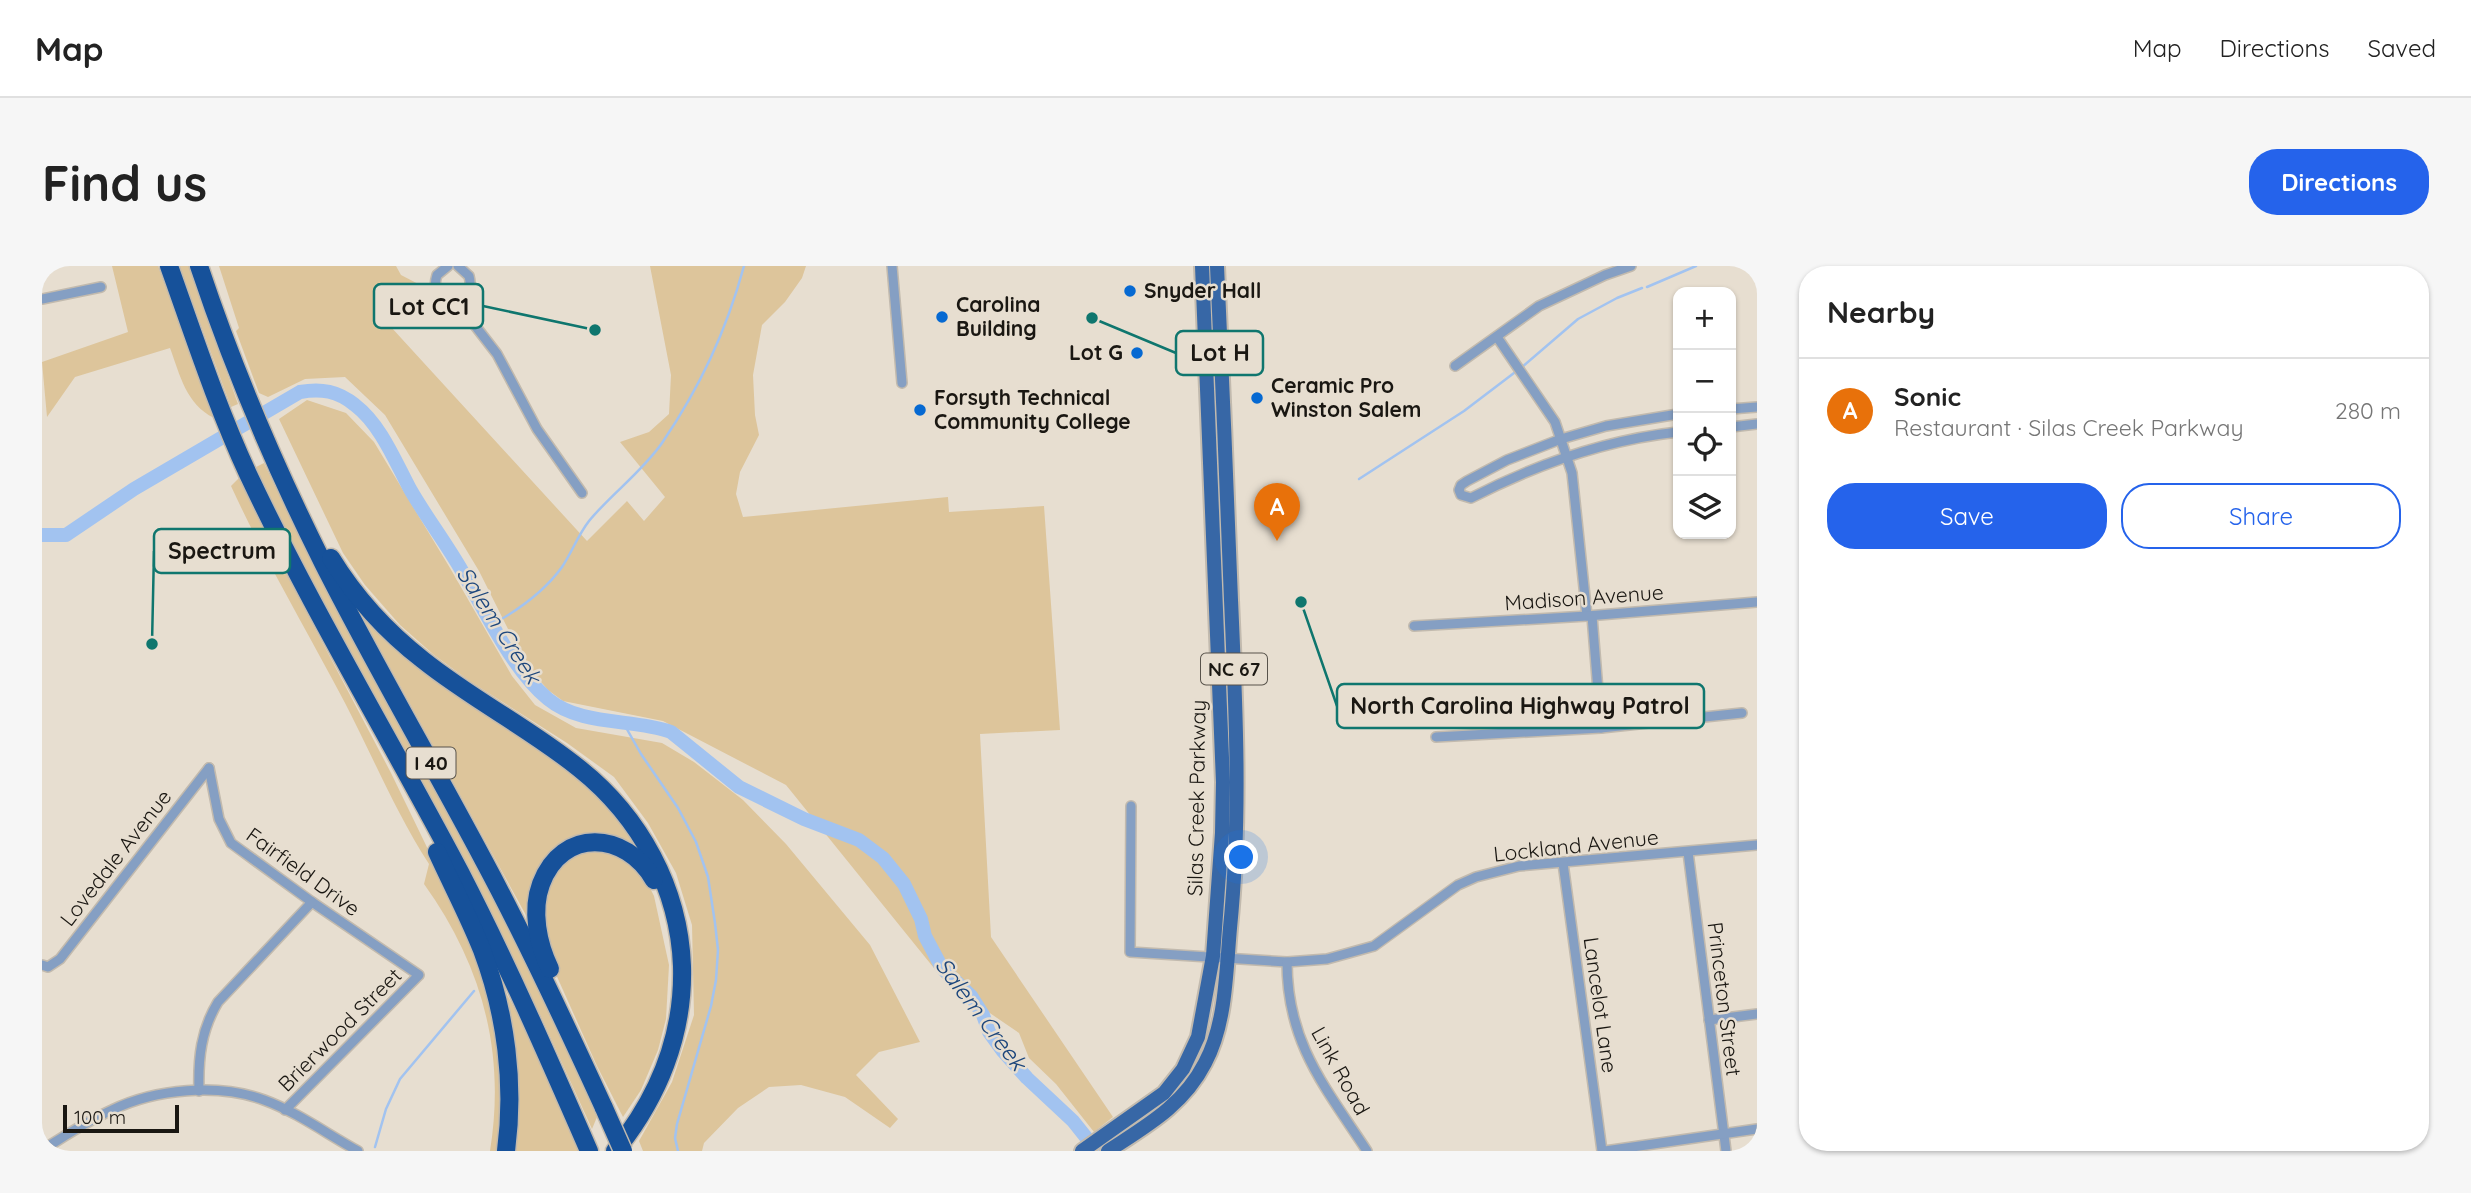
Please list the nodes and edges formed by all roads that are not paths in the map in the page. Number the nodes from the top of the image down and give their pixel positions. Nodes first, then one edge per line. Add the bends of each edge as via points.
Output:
1 (169, 266) edge
2 (199, 266) edge
3 (892, 266) edge
4 (1202, 266) edge
5 (1217, 266) edge
6 (1631, 266) edge
7 (443, 267) edge
8 (463, 268) edge
9 (101, 287) dead end
10 (42, 299) edge
11 (459, 300) junction
12 (1497, 337) junction
13 (1455, 366) dead end
14 (1207, 371) junction
15 (902, 383) dead end
16 (1757, 407) edge
17 (1736, 409) edge
18 (1673, 415) edge
19 (1757, 424) edge
20 (1736, 426) edge
21 (1673, 433) edge
22 (1561, 439) junction
23 (1566, 456) junction
24 (273, 458) junction
25 (1226, 477) junction
26 (582, 493) dead end
27 (1757, 602) edge
28 (1590, 616) junction
29 (1414, 626) dead end
30 (1742, 713) dead end
31 (1601, 728) junction
32 (1436, 737) dead end
33 (209, 768) joint
34 (410, 779) junction
35 (1131, 806) dead end
36 (1757, 845) edge
37 (1688, 852) junction
38 (1563, 863) junction
39 (312, 902) junction
40 (1220, 957) junction
41 (1287, 962) junction
42 (45, 966) edge
43 (419, 975) joint
44 (1757, 1014) edge
45 (1709, 1020) junction
46 (587, 1070) junction
47 (199, 1091) junction
48 (285, 1110) junction
49 (1757, 1129) edge
50 (1724, 1134) junction
51 (1118, 1135) junction
52 (586, 1144) edge
53 (42, 1150) edge
54 (358, 1151) edge
55 (506, 1151) edge
56 (604, 1151) edge
57 (615, 1151) edge
58 (623, 1151) edge
59 (1082, 1151) edge
60 (1108, 1151) edge
61 (1367, 1151) edge
62 (1603, 1151) edge
63 (1726, 1151) edge

1 - 34 highway, I 40 via 248,473 302,583
2 - 24 highway, I 40
3 - 15 street
4 - 14 main road, Silas Creek Parkway / NC 67
5 - 25 main road, Silas Creek Parkway / NC 67
6 - 12 street via 1539,306
7 - 11 street via 435,281 438,293 447,300
8 - 11 street via 470,288
9 - 10 street
11 - 26 street via 497,354 537,429
12 - 13 street
12 - 22 street via 1555,422
14 - 25 main road via 1216,375 1219,465
14 - 40 main road, Silas Creek Parkway / NC 67 via 1223,782
16 - 17 street
18 - 22 street
19 - 20 street
21 - 23 street
22 - 23 street
22 - 23 street via 1507,460 1459,490 1471,498
23 - 28 street
24 - 46 highway, I 40 via 344,604 502,895
24 - 57 highway via 289,476 336,566 379,620 423,660 593,780 631,820 659,869 679,938 680,1009 660,1080
25 - 40 main road, Silas Creek Parkway / NC 67 via 1237,767 1235,876
27 - 28 street, Madison Avenue
28 - 29 street, Madison Avenue
28 - 31 street
30 - 31 street
31 - 32 street
33 - 39 street, Fairfield Drive via 219,819 231,843
33 - 42 street, Lovedale Avenue via 60,959
34 - 52 highway, I 40 via 506,966
34 - 55 highway via 407,794 469,919 496,996 509,1079
35 - 40 street, Lockland Avenue via 1130,952
36 - 37 street, Lockland Avenue
37 - 38 street, Lockland Avenue
37 - 45 street, Princeton Street
38 - 41 street, Lockland Avenue via 1518,866 1476,877 1374,946 1327,959
38 - 62 street, Lancelot Lane
39 - 43 street, Fairfield Drive
39 - 47 street via 211,1013 199,1055
40 - 41 street, Lockland Avenue
40 - 51 main road, Silas Creek Parkway / NC 67 via 1202,1024 1183,1069
41 - 61 street, Link Road via 1291,1011 1304,1050
43 - 48 street, Brierwood Street
44 - 45 street
45 - 50 street, Princeton Street
46 - 56 highway via 585,1049 545,958 537,907 541,884 558,858 580,845 598,842 627,850 648,870 666,912 674,963 669,1022 656,1066 632,1113
46 - 58 highway, I 40, bridge
47 - 48 street via 248,1095
47 - 53 street via 118,1107
48 - 54 street
49 - 50 street
50 - 62 street
50 - 63 street, Princeton Street
51 - 59 main road, Silas Creek Parkway / NC 67
51 - 60 main road, Silas Creek Parkway / NC 67

